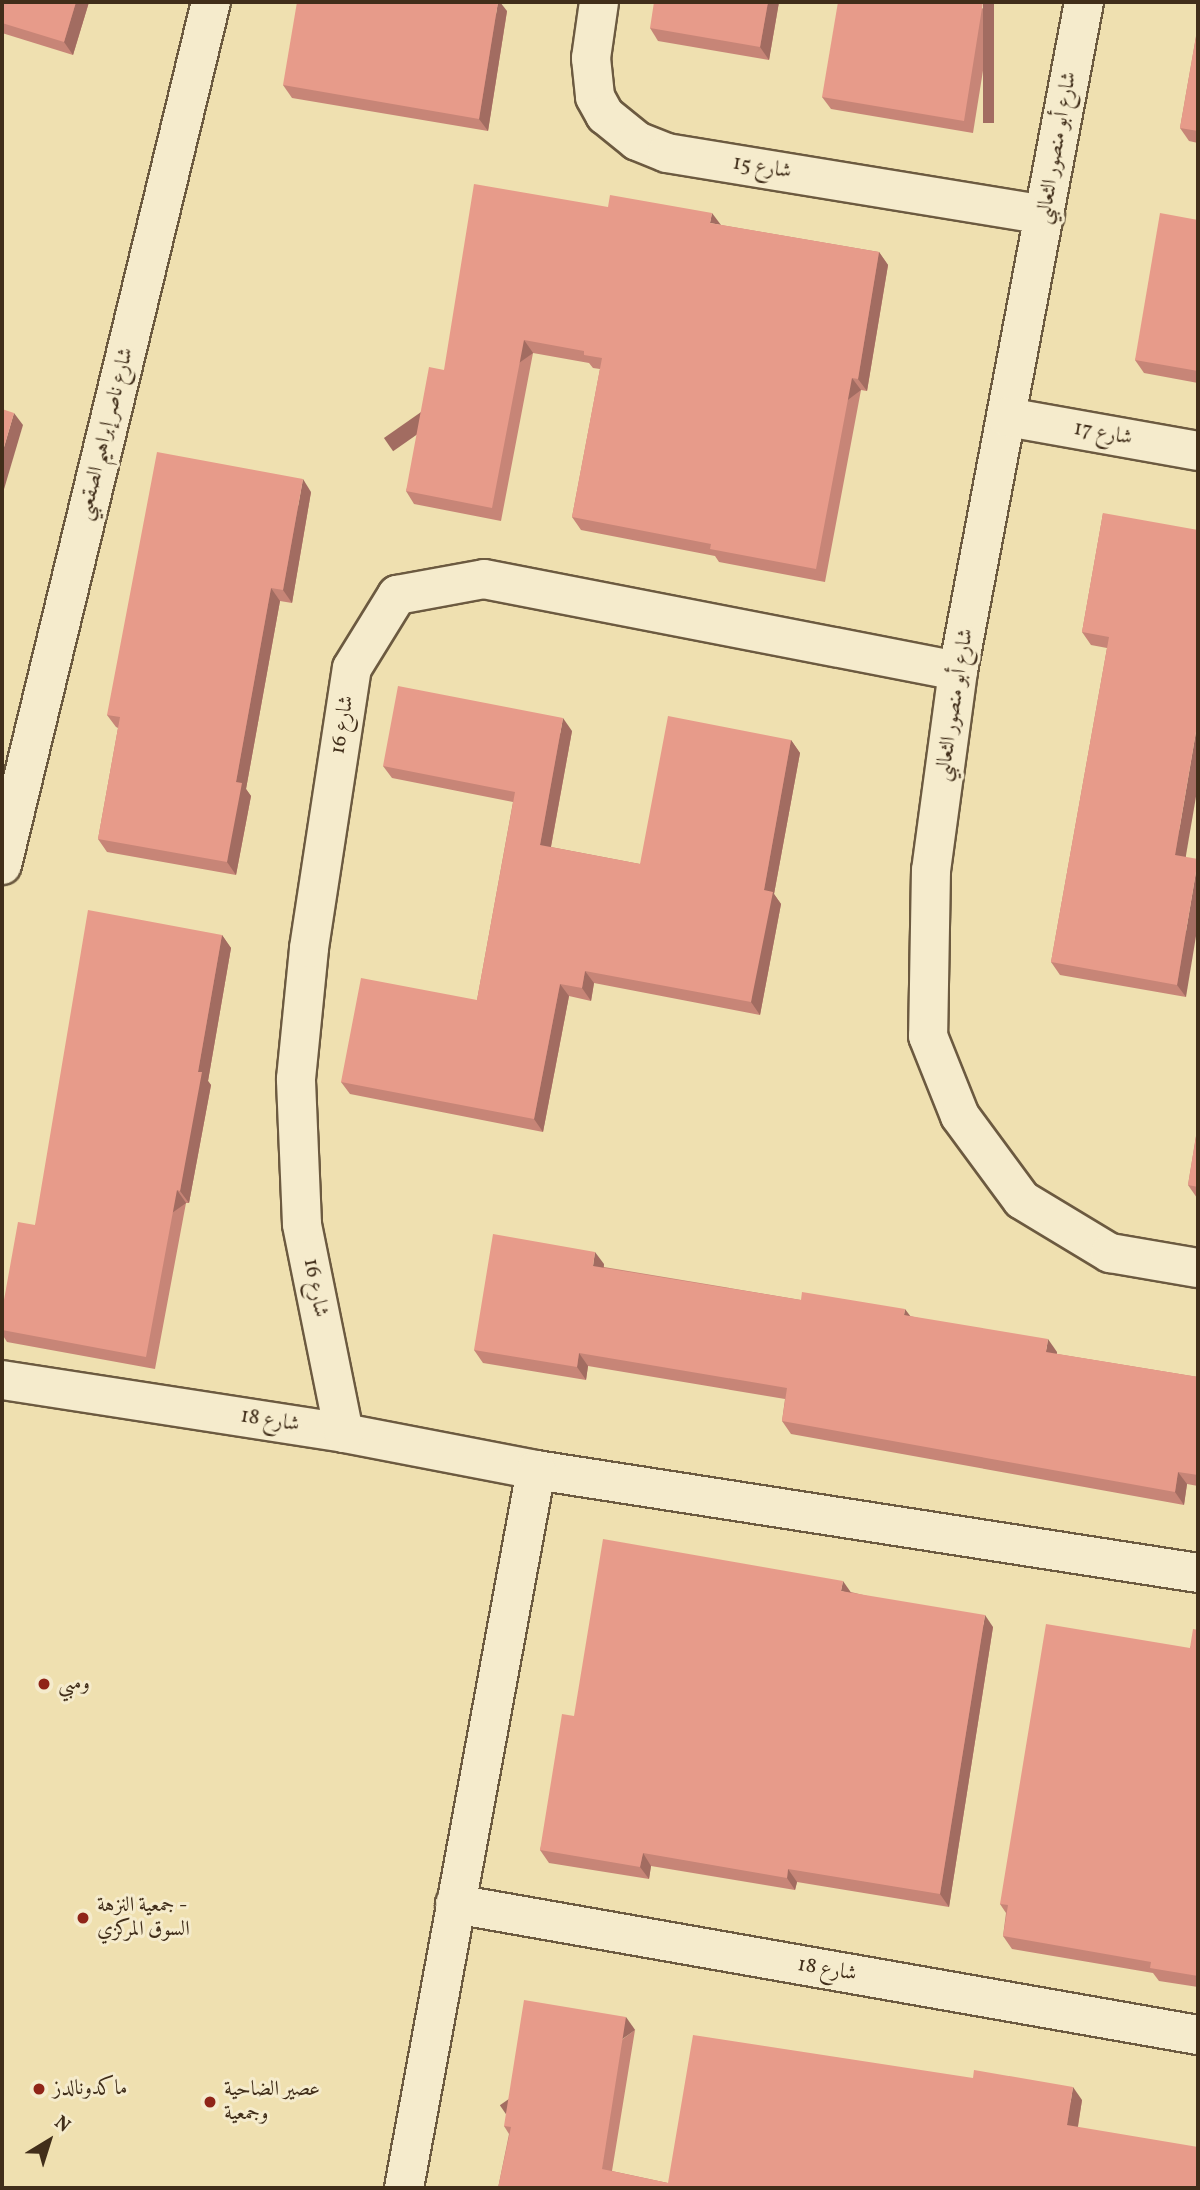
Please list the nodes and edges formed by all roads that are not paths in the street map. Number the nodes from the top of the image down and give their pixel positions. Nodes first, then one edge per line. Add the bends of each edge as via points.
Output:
1 (211, 2) edge
2 (598, 2) edge
3 (1084, 2) edge
4 (1045, 215) junction
5 (1007, 417) junction
6 (1198, 451) edge
7 (958, 671) junction
8 (2, 865) edge
9 (1198, 1268) edge
10 (2, 1380) edge
11 (344, 1433) junction
12 (537, 1470) junction
13 (1198, 1573) edge
14 (455, 1904) junction
15 (1198, 2035) edge
16 (404, 2188) edge

1 - 8 street, شارع ناصر إبراهيم الصقعبي
2 - 4 street, شارع 15 via 591,58 595,97 605,115 638,141 667,153
3 - 4 street, شارع أبو منصور الثعالبي
4 - 5 street, شارع أبو منصور الثعالبي
5 - 6 street, شارع 17
5 - 7 street, شارع أبو منصور الثعالبي
7 - 9 street, شارع أبو منصور الثعالبي via 930,870 928,1036 960,1116 1022,1200 1110,1253
7 - 11 street, شارع 16 via 484,579 397,595 352,668 309,948 296,1079 302,1224
10 - 11 street, شارع 18
11 - 12 street, شارع 18
12 - 13 street, شارع 18
12 - 14 street
14 - 15 street, شارع 18
14 - 16 street

